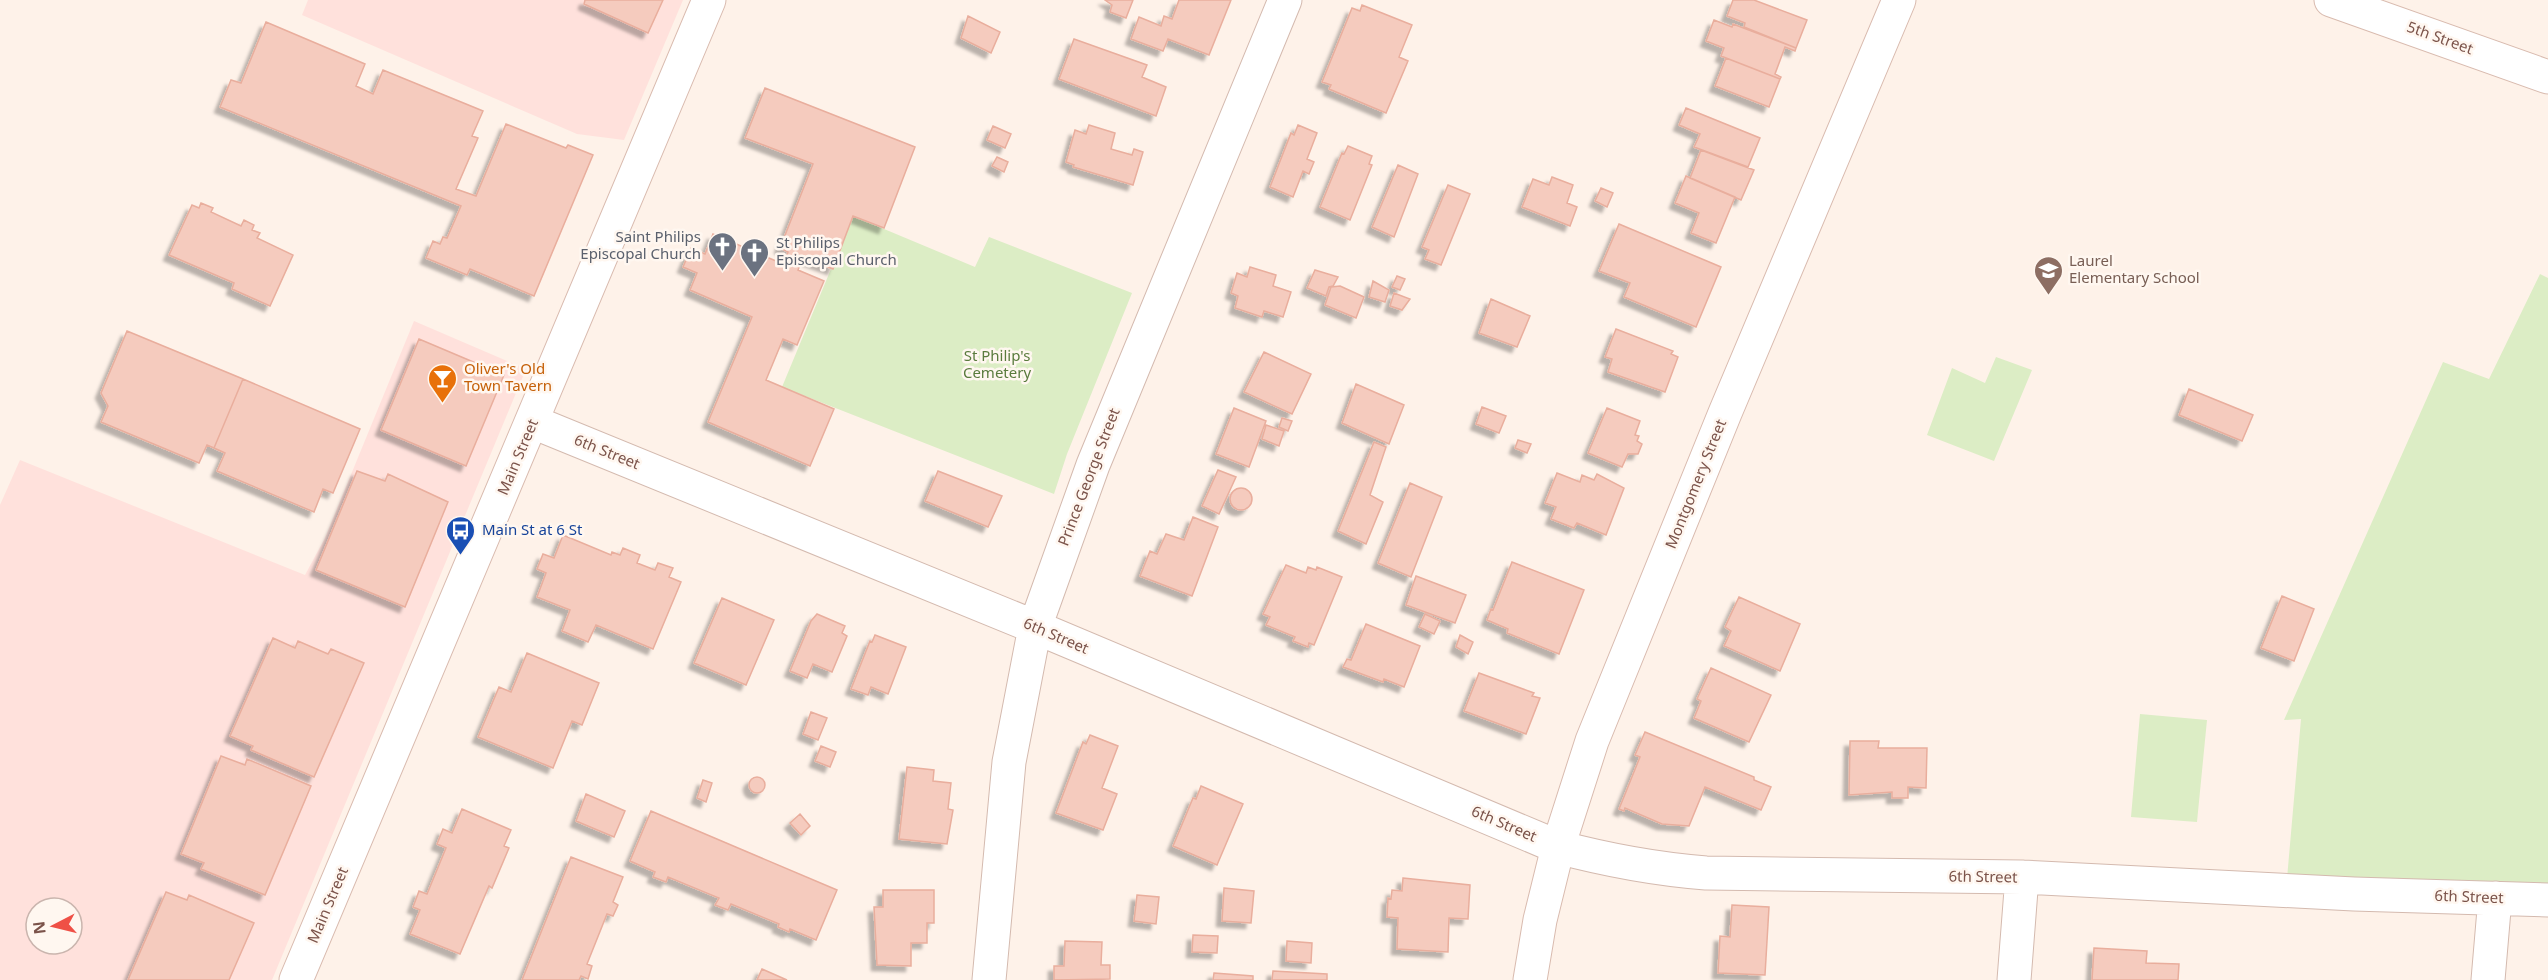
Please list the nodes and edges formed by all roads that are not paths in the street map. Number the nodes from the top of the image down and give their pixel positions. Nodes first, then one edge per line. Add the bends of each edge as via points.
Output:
1 (709, 0) edge
2 (1285, 0) edge
3 (1899, 0) edge
4 (2331, 0) edge
5 (2548, 77) edge
6 (533, 422) junction
7 (1035, 627) junction
8 (1558, 847) junction
9 (2022, 877) junction
10 (2495, 898) junction
11 (2548, 900) edge
12 (296, 980) edge
13 (989, 980) edge
14 (1530, 980) edge
15 (2014, 980) edge
16 (2488, 980) edge

1 - 6 street, Main Street
2 - 7 street, Prince George Street via 1097,454
3 - 8 street, Montgomery Street via 1611,692
4 - 5 street, 5th Street
6 - 7 street, 6th Street
6 - 12 street, Main Street
7 - 8 street, 6th Street
7 - 13 street, Prince George Street via 1009,762
8 - 9 street, 6th Street via 1656,869 1706,873
8 - 14 street, Montgomery Street
9 - 10 street, 6th Street
9 - 15 street
10 - 11 street, 6th Street
10 - 16 street

